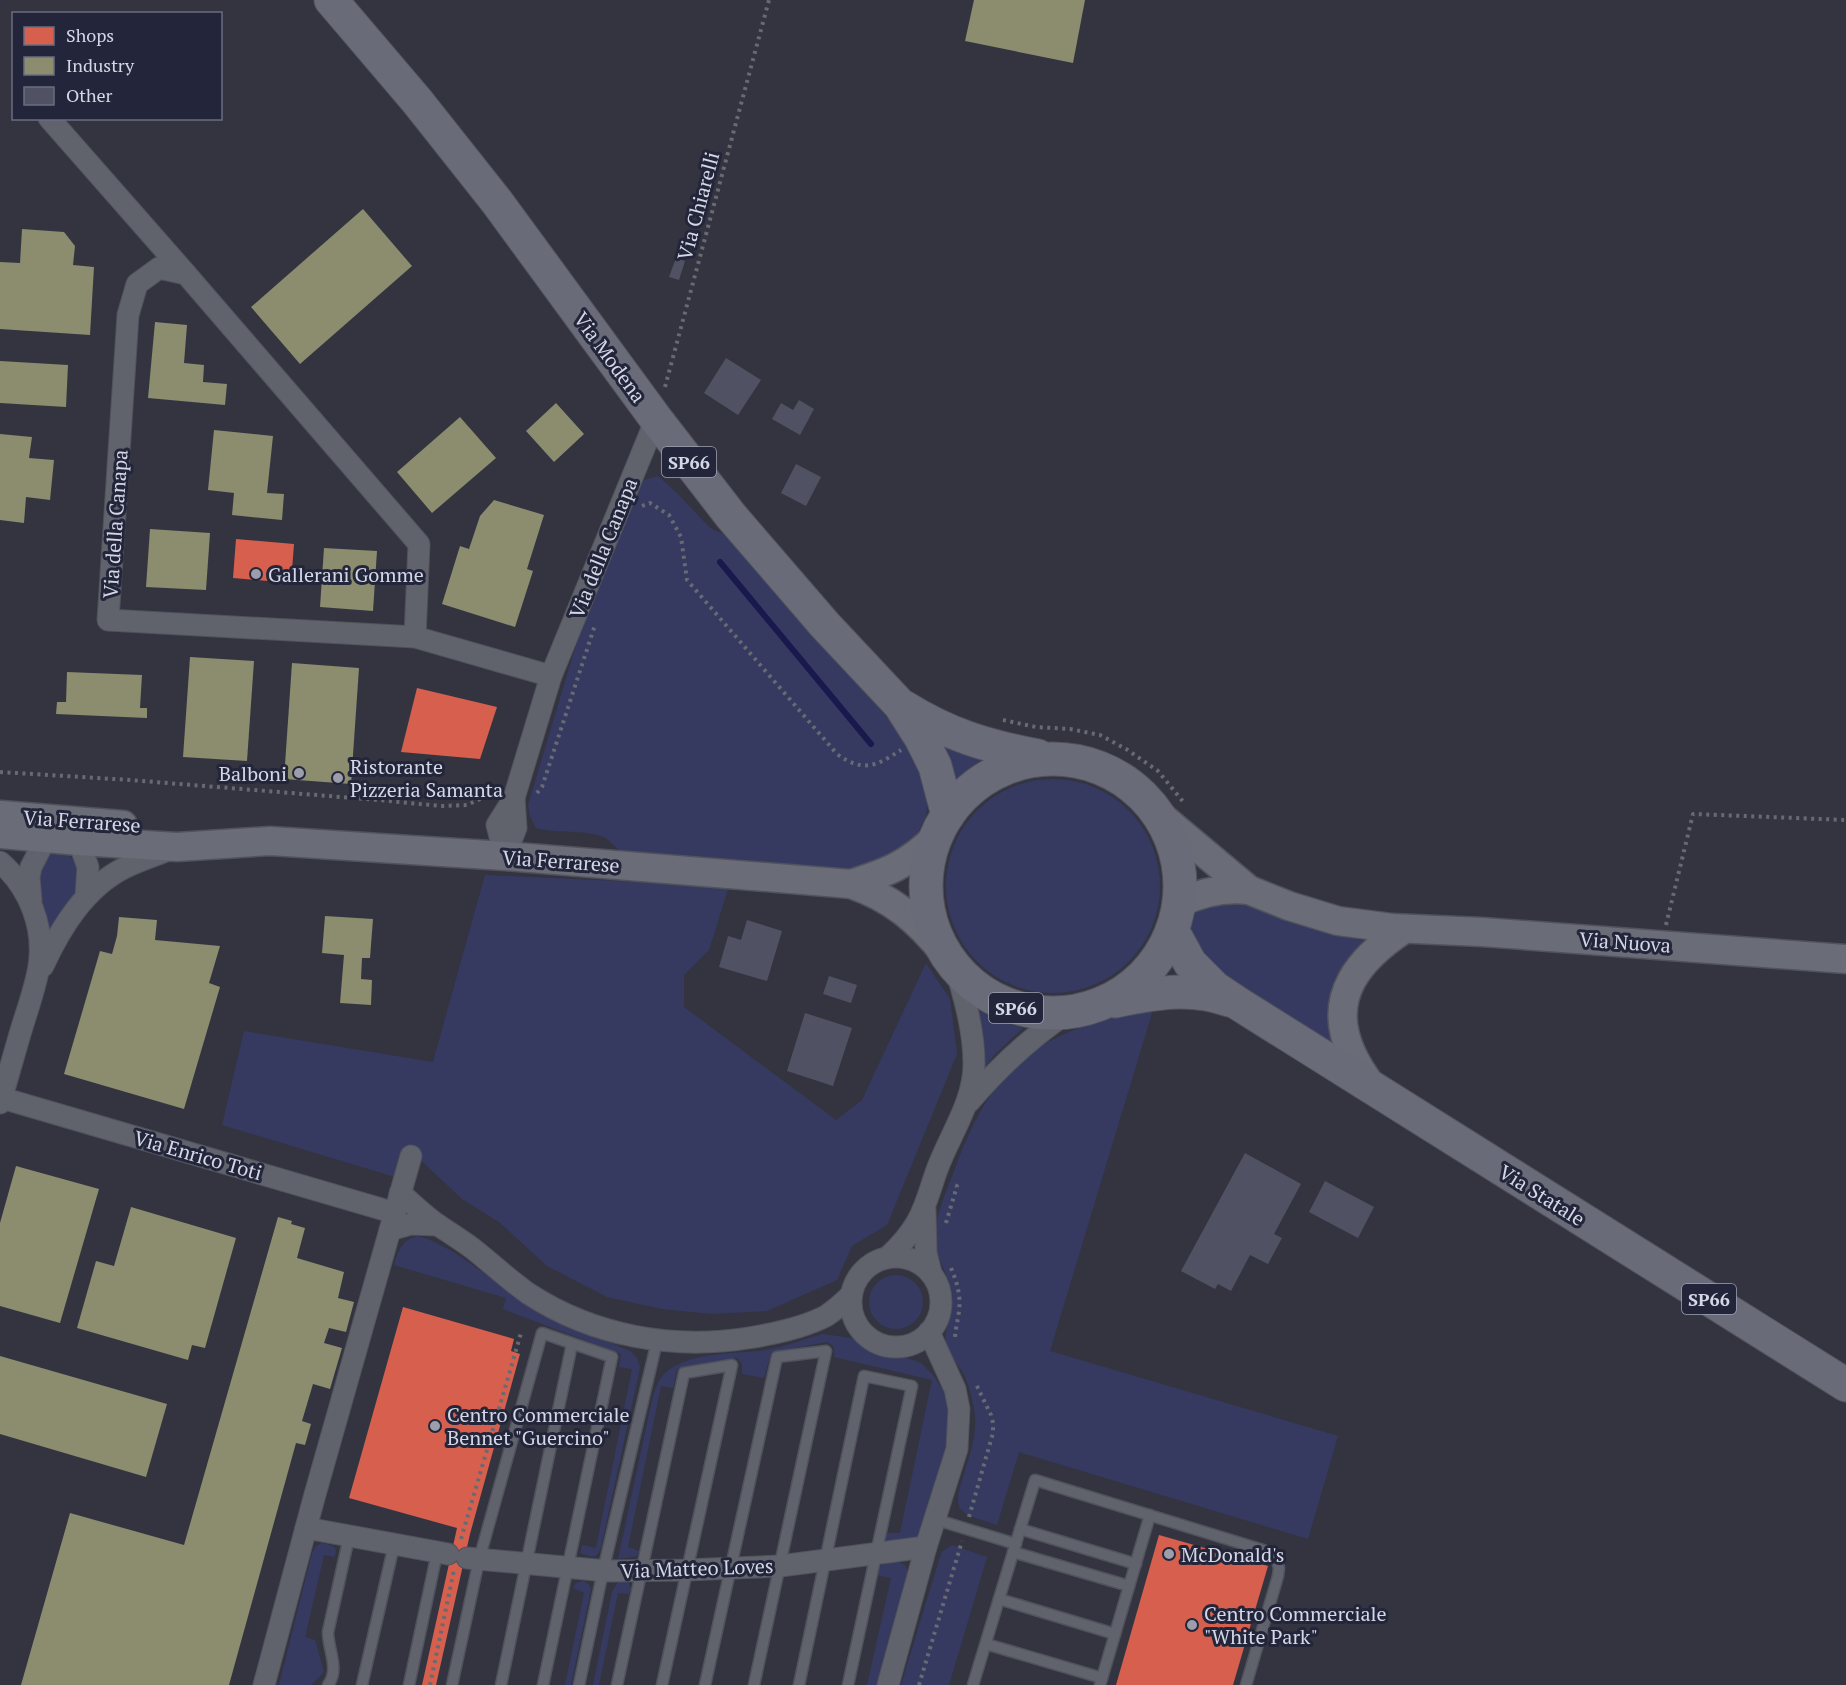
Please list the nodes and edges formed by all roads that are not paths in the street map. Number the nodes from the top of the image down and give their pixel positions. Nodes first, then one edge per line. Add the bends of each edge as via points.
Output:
1 (331, 0) edge
2 (50, 120) edge
3 (186, 274) junction
4 (656, 419) junction
5 (415, 637) junction
6 (551, 676) junction
7 (900, 705) junction
8 (1049, 759) junction
9 (1172, 810) junction
10 (0, 815) edge
11 (941, 826) junction
12 (63, 833) junction
13 (0, 834) edge
14 (270, 841) junction
15 (177, 847) junction
16 (505, 856) junction
17 (0, 862) edge
18 (851, 884) junction
19 (1249, 890) junction
20 (86, 897) junction
21 (31, 906) junction
22 (1176, 917) junction
23 (1404, 929) junction
24 (1846, 959) edge
25 (951, 962) junction
26 (33, 989) junction
27 (1104, 1003) junction
28 (1239, 1004) junction
29 (1067, 1012) junction
30 (1372, 1088) junction
31 (1, 1101) edge
32 (967, 1105) junction
33 (411, 1156) dead end
34 (925, 1206) junction
35 (395, 1212) junction
36 (438, 1225) junction
37 (888, 1257) junction
38 (931, 1273) junction
39 (851, 1295) junction
40 (798, 1327) junction
41 (929, 1332) junction
42 (866, 1336) junction
43 (657, 1341) junction
44 (572, 1344) junction
45 (906, 1346) junction
46 (947, 1375) junction
47 (1846, 1384) edge
48 (1150, 1515) junction
49 (934, 1519) junction
50 (306, 1528) junction
51 (1020, 1529) junction
52 (349, 1537) junction
53 (394, 1545) junction
54 (926, 1547) junction
55 (1014, 1548) junction
56 (876, 1553) junction
57 (458, 1556) junction
58 (825, 1560) junction
59 (526, 1564) junction
60 (1136, 1564) junction
61 (780, 1566) junction
62 (568, 1568) junction
63 (730, 1569) junction
64 (687, 1570) junction
65 (603, 1571) junction
66 (642, 1571) junction
67 (1129, 1586) junction
68 (999, 1599) junction
69 (1115, 1635) junction
70 (986, 1644) junction
71 (1101, 1682) edge
72 (264, 1685) edge
73 (328, 1685) edge
74 (362, 1685) edge
75 (409, 1685) edge
76 (452, 1685) edge
77 (501, 1685) edge
78 (543, 1685) edge
79 (579, 1685) edge
80 (617, 1685) edge
81 (662, 1685) edge
82 (705, 1685) edge
83 (754, 1685) edge
84 (799, 1685) edge
85 (848, 1685) edge
86 (888, 1685) edge
87 (974, 1685) edge
88 (1246, 1685) edge

1 - 4 main road, Via Modena / SP66 via 497,202
2 - 3 street
3 - 5 street via 418,544
3 - 5 street, Via della Canapa via 159,268 137,284 128,315 108,620
4 - 6 street, Via della Canapa
4 - 7 main road, Via Modena / SP66 via 785,580
5 - 6 street, Via della Canapa
6 - 16 street, Via della Canapa via 514,795 497,825
7 - 8 main road, Via Modena / SP66 via 970,740
7 - 11 main road, Via Modena / SP66 via 935,766
8 - 9 main road, Via Modena / SP66 via 1095,766 1133,787 1149,803
8 - 11 main road, Via Modena / SP66 via 1029,761 980,781
9 - 19 main road, Via Nuova
9 - 22 main road, Via Modena / SP66 via 1163,822 1178,863
10 - 12 main road, Via Ferrarese
11 - 18 main road, Via Ferrarese via 920,853 904,864
11 - 25 main road, Via Modena / SP66 via 929,856 926,895 932,926
12 - 13 main road, Via Ferrarese
12 - 14 main road, Via Ferrarese via 244,832
12 - 15 main road, Via Ferrarese
12 - 20 street via 88,867
12 - 21 street via 31,867
14 - 15 main road, Via Ferrarese
14 - 16 main road, Via Ferrarese
15 - 20 street via 119,871
16 - 18 main road, Via Ferrarese
17 - 21 street via 22,888
18 - 25 main road, Via Ferrarese via 902,910
19 - 22 main road, Via Nuova via 1232,888 1194,896
19 - 23 main road, Via Nuova via 1331,919
20 - 26 street via 55,941
21 - 26 street via 38,927 40,954
22 - 27 main road, Via Modena / SP66 via 1153,965 1139,981
22 - 28 main road, Via Statale / SP66 via 1190,963 1215,988
23 - 24 main road, Via Nuova
23 - 30 main road via 1373,952 1356,974 1342,1010 1357,1065
25 - 29 main road, Via Modena / SP66 via 970,983 998,1001 1041,1013
25 - 32 street via 973,1042 974,1065
26 - 31 street
27 - 28 main road, Via Statale / SP66 via 1183,991 1203,992
27 - 29 main road, Via Modena / SP66
28 - 30 main road, Via Statale / SP66
29 - 32 street via 1020,1049
30 - 47 main road, Via Statale / SP66
31 - 35 street, Via Enrico Toti
32 - 34 street
33 - 35 street
34 - 37 street via 908,1236
34 - 38 street via 926,1253
35 - 36 street
35 - 36 street via 411,1224
35 - 50 street
36 - 43 street via 530,1294 566,1314
37 - 38 street via 911,1259
37 - 39 street via 867,1266
38 - 41 street via 940,1303
39 - 40 street via 827,1315
39 - 42 street via 856,1324
40 - 42 street via 840,1328
40 - 43 street via 730,1341
41 - 45 street
41 - 46 street
42 - 45 street via 892,1347
43 - 65 lane
44 - 57 lane via 542,1333
44 - 59 lane
44 - 62 lane via 612,1357
45 - 46 street
46 - 49 street via 959,1409 957,1449
48 - 51 lane via 1035,1480
48 - 60 lane
48 - 88 lane via 1263,1550 1279,1562
49 - 54 street
49 - 55 lane
50 - 52 street, Via Matteo Loves
50 - 72 street
51 - 55 lane
51 - 60 lane
52 - 53 street, Via Matteo Loves
52 - 73 lane via 327,1632 334,1671
53 - 57 street, Via Matteo Loves
53 - 74 lane
54 - 56 street, Via Matteo Loves
54 - 86 street
55 - 67 lane
55 - 68 lane
56 - 58 street, Via Matteo Loves
56 - 58 lane via 912,1386 864,1376
56 - 85 lane
57 - 59 street, Via Matteo Loves
57 - 75 lane
57 - 76 lane
58 - 61 street, Via Matteo Loves
58 - 84 lane
59 - 62 street, Via Matteo Loves
59 - 77 lane
60 - 67 lane
61 - 63 street, Via Matteo Loves
61 - 63 lane via 826,1351 777,1357
61 - 83 lane
62 - 65 street, Via Matteo Loves
62 - 78 lane
63 - 64 street, Via Matteo Loves
63 - 82 lane
64 - 66 street, Via Matteo Loves
64 - 66 lane via 732,1365 684,1373
64 - 81 lane
65 - 66 street, Via Matteo Loves
65 - 79 lane
66 - 80 lane
67 - 69 lane
68 - 69 lane
68 - 70 lane
69 - 71 lane
70 - 71 lane
70 - 87 lane

